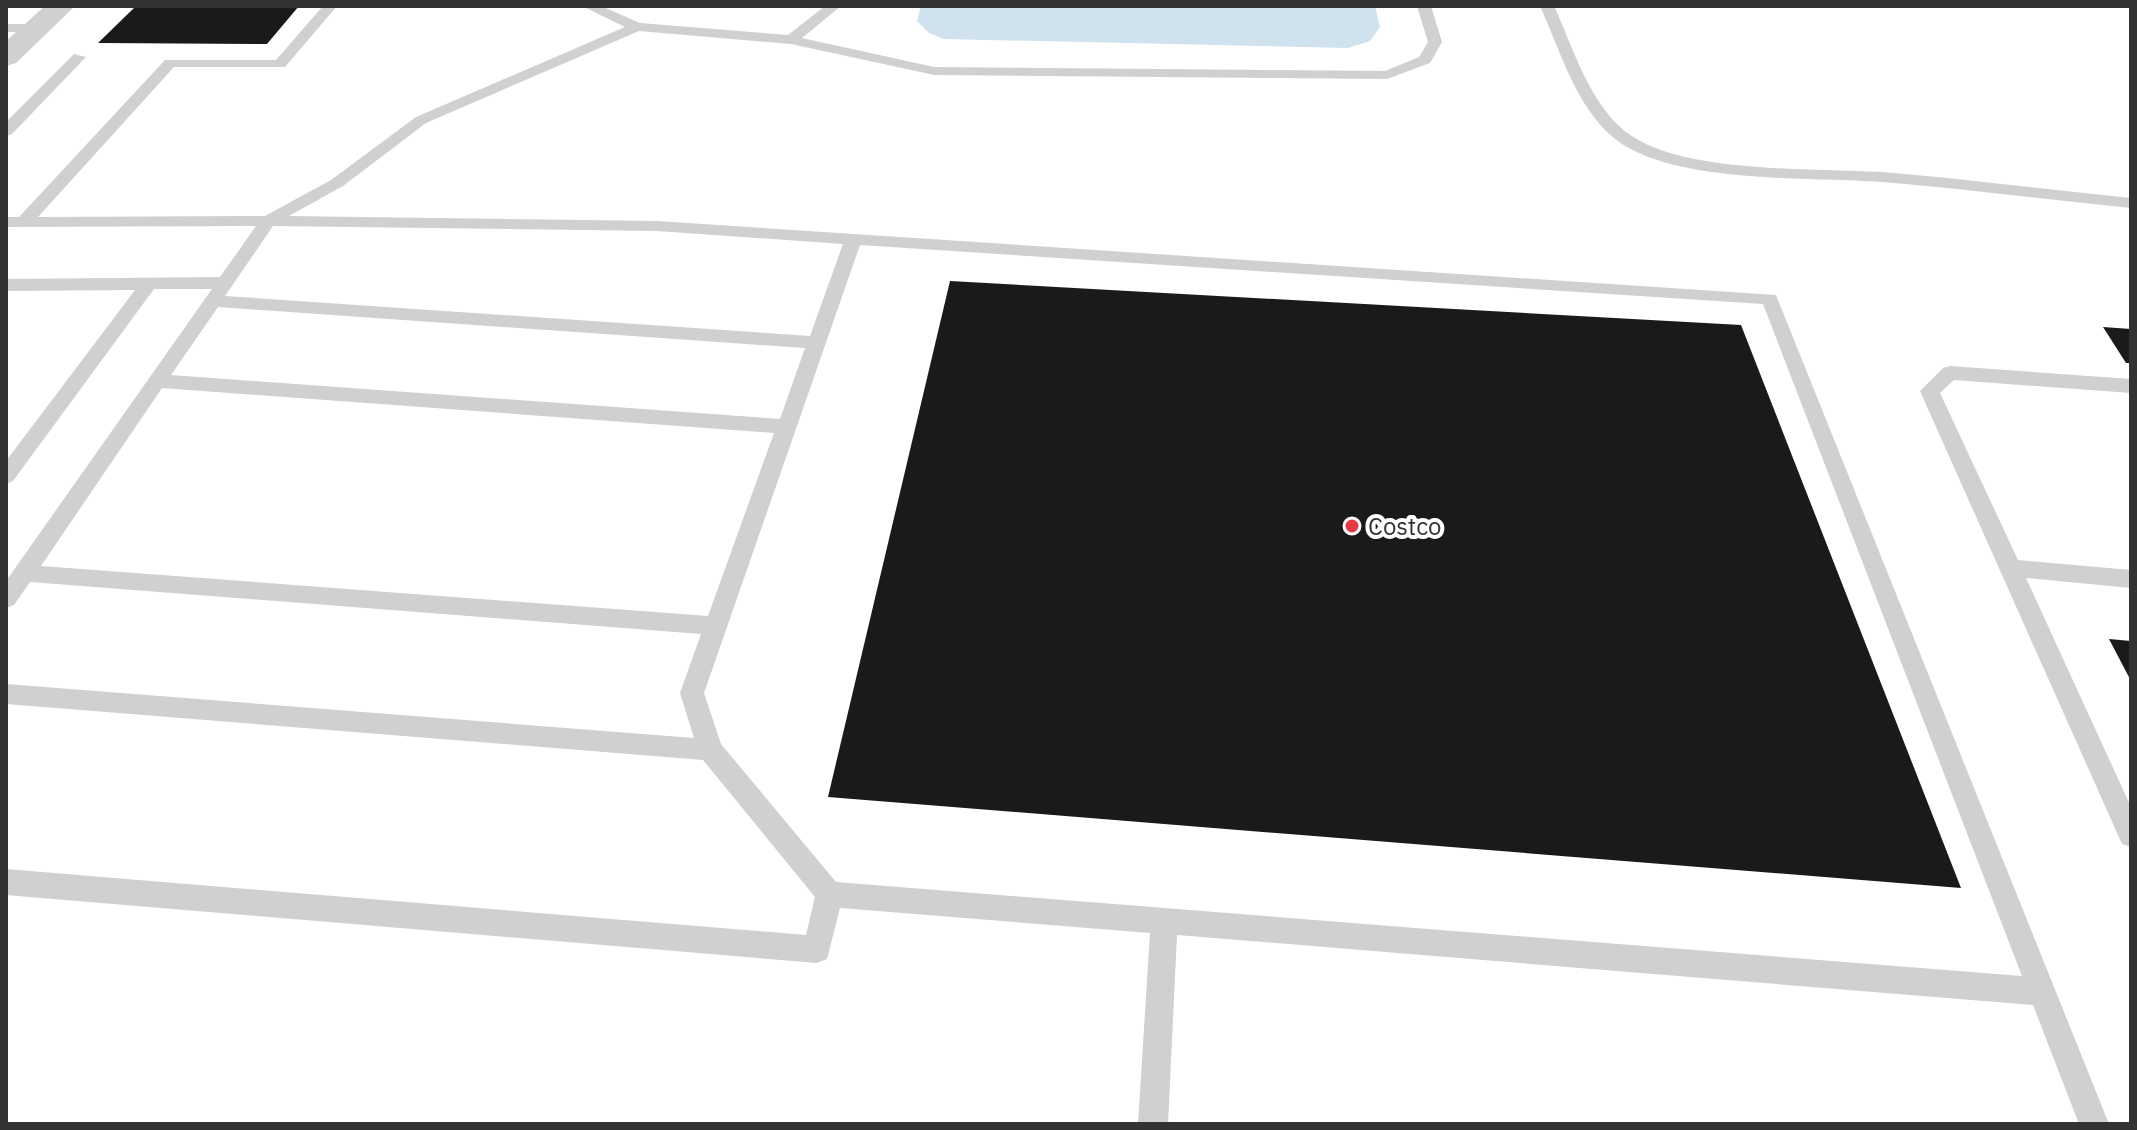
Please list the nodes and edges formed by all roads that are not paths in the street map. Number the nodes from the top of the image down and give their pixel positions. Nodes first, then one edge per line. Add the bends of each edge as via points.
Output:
1 (61, 6) edge
2 (330, 6) edge
3 (589, 6) edge
4 (834, 6) edge
5 (1424, 6) edge
6 (1547, 6) edge
7 (637, 27) junction
8 (6, 28) edge
9 (38, 28) junction
10 (791, 40) junction
11 (6, 57) edge
12 (79, 57) dead end
13 (6, 131) edge
14 (2131, 203) edge
15 (268, 221) junction
16 (15, 222) edge
17 (854, 238) junction
18 (149, 283) junction
19 (224, 283) junction
20 (6, 285) edge
21 (212, 301) junction
22 (817, 343) junction
23 (157, 381) junction
24 (2131, 386) edge
25 (787, 427) junction
26 (6, 476) edge
27 (2009, 568) junction
28 (24, 573) junction
29 (2131, 579) edge
30 (6, 599) edge
31 (716, 626) junction
32 (6, 694) edge
33 (710, 750) junction
34 (2131, 835) edge
35 (6, 882) edge
36 (829, 894) junction
37 (1164, 921) junction
38 (2042, 992) junction
39 (1153, 1124) edge
40 (2094, 1124) edge

1 - 9 street
2 - 16 lane via 280,64 170,63
3 - 7 lane
4 - 10 lane
5 - 10 lane via 1435,42 1425,60 1387,75 934,71
6 - 14 lane via 1598,110 1622,136 1661,155 1730,168 1860,175
7 - 10 lane
7 - 15 lane via 421,120 337,183
8 - 9 lane
9 - 11 street
12 - 13 lane
15 - 16 lane
15 - 17 lane via 657,226
15 - 19 lane
17 - 22 lane
17 - 38 lane via 1770,299
18 - 19 lane
18 - 20 lane
18 - 26 lane
19 - 21 lane
21 - 22 lane
21 - 23 lane
22 - 25 lane
23 - 25 lane
23 - 28 lane
24 - 27 lane via 1950,373 1930,391
25 - 31 lane
27 - 29 lane
27 - 34 lane
28 - 30 lane
28 - 31 lane
31 - 33 lane via 692,693
32 - 33 lane
33 - 36 lane
35 - 36 lane via 817,949
36 - 37 lane
37 - 38 lane
37 - 39 lane
38 - 40 lane

